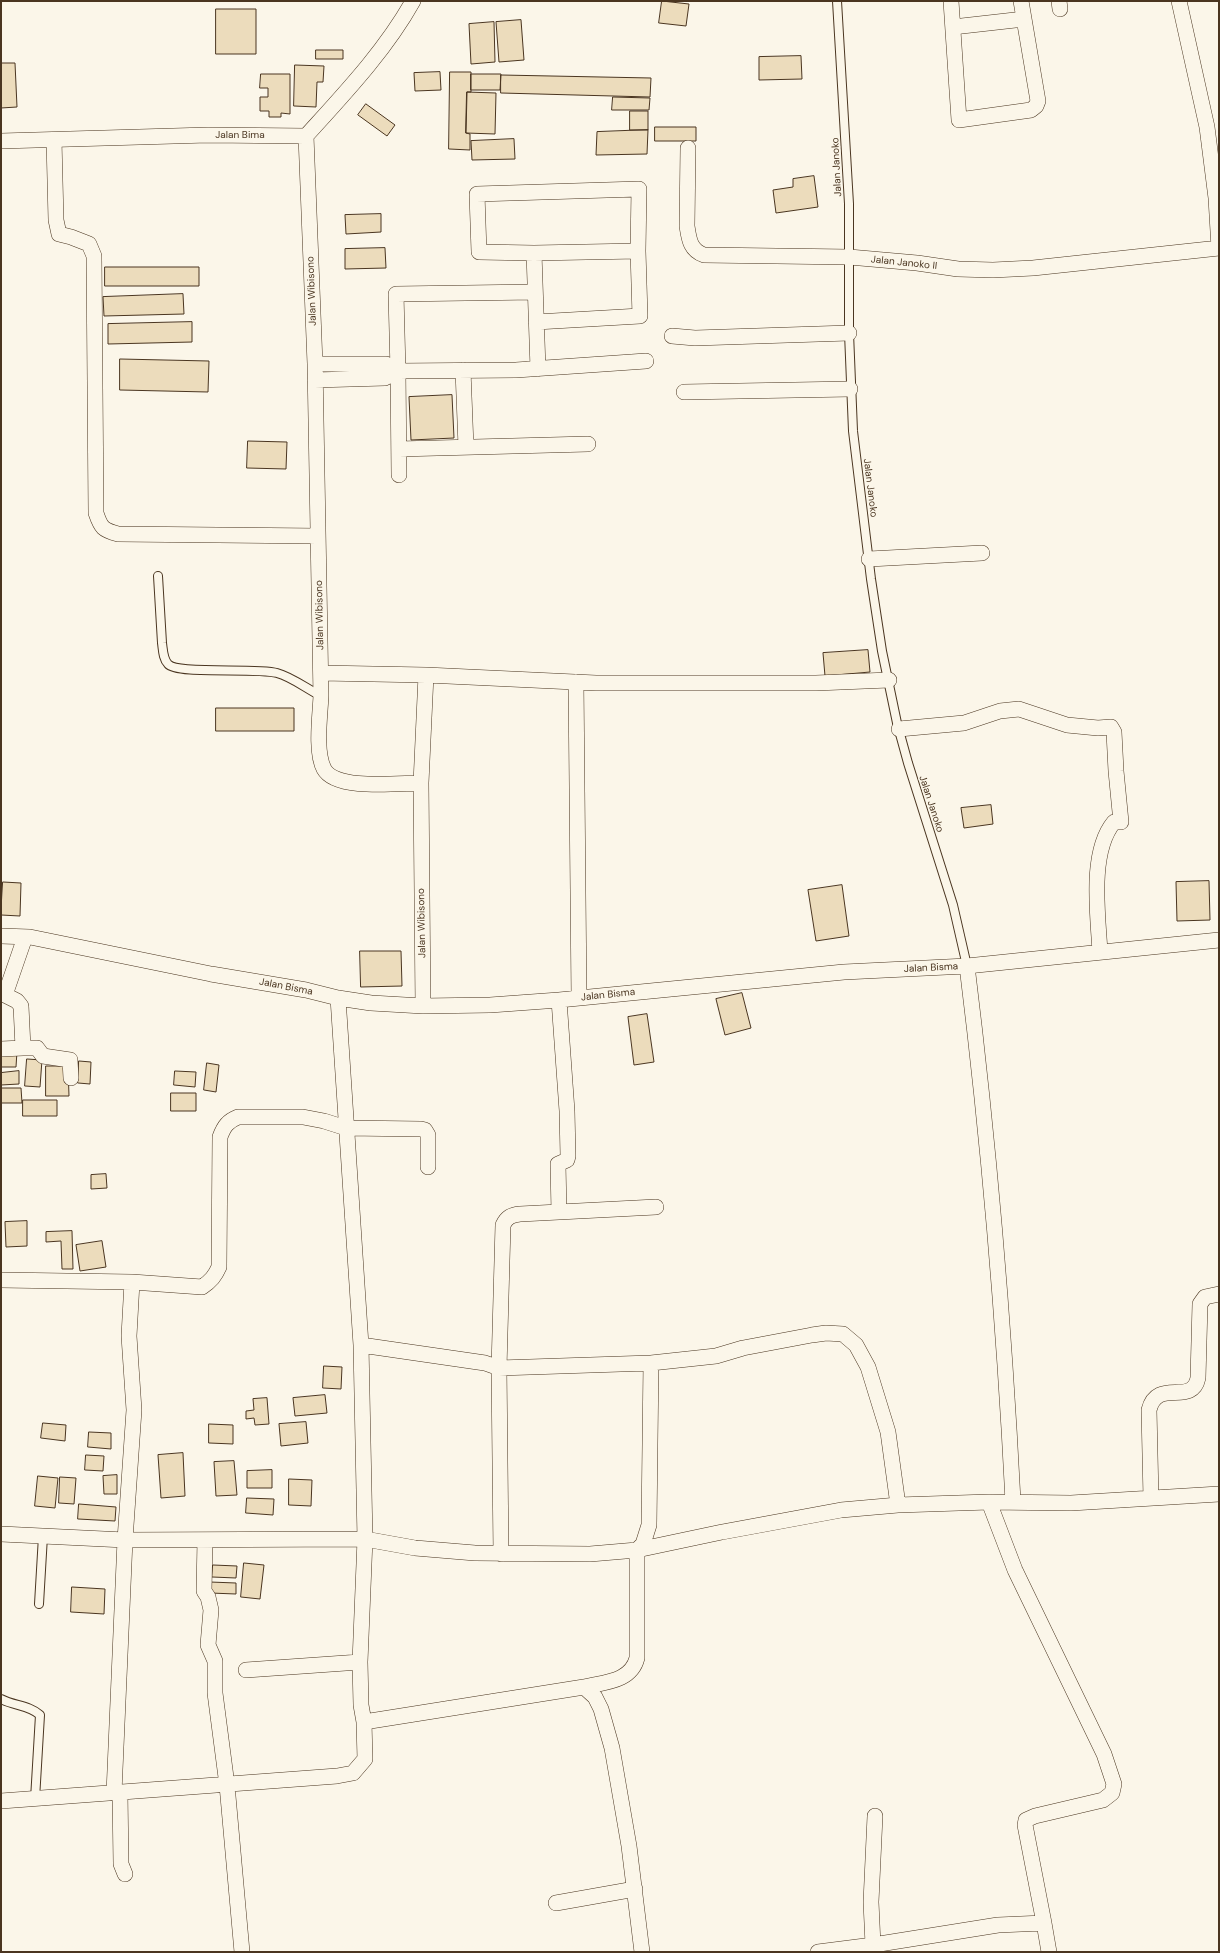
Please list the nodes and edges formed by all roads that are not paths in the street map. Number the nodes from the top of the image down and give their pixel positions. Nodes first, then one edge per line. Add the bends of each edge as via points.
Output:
1 (413, 1) edge
2 (837, 1) edge
3 (951, 1) edge
4 (1021, 1) edge
5 (1179, 1) edge
6 (1024, 19) junction
7 (952, 27) junction
8 (1213, 125) edge
9 (306, 136) junction
10 (54, 140) junction
11 (1, 141) edge
12 (688, 148) dead end
13 (1218, 197) edge
14 (1219, 248) edge
15 (638, 251) junction
16 (534, 253) junction
17 (849, 257) junction
18 (535, 292) junction
19 (536, 322) junction
20 (848, 333) junction
21 (672, 336) dead end
22 (646, 361) dead end
23 (315, 364) junction
24 (538, 368) junction
25 (463, 370) junction
26 (398, 371) junction
27 (315, 380) junction
28 (850, 389) junction
29 (684, 392) dead end
30 (588, 444) dead end
31 (466, 447) junction
32 (399, 449) junction
33 (399, 475) dead end
34 (318, 536) junction
35 (982, 553) dead end
36 (868, 559) junction
37 (158, 576) dead end
38 (321, 673) junction
39 (426, 675) junction
40 (889, 680) junction
41 (576, 682) junction
42 (321, 696) junction
43 (899, 728) junction
44 (421, 782) junction
45 (1, 936) edge
46 (26, 937) junction
47 (1219, 940) edge
48 (1100, 952) junction
49 (967, 966) junction
50 (338, 998) junction
51 (579, 998) junction
52 (559, 1000) junction
53 (423, 1006) junction
54 (23, 1048) junction
55 (1, 1049) edge
56 (71, 1078) dead end
57 (346, 1128) junction
58 (428, 1167) dead end
59 (656, 1207) dead end
60 (559, 1212) junction
61 (1, 1280) edge
62 (132, 1282) junction
63 (1219, 1294) edge
64 (361, 1345) junction
65 (651, 1363) junction
66 (499, 1368) junction
67 (1219, 1494) edge
68 (1151, 1498) junction
69 (1013, 1501) junction
70 (989, 1502) junction
71 (898, 1505) junction
72 (1, 1534) edge
73 (43, 1536) junction
74 (365, 1539) junction
75 (125, 1540) junction
76 (205, 1540) junction
77 (637, 1550) junction
78 (500, 1554) junction
79 (39, 1604) dead end
80 (360, 1662) junction
81 (246, 1670) dead end
82 (584, 1687) junction
83 (1, 1699) edge
84 (364, 1722) junction
85 (227, 1785) junction
86 (117, 1793) junction
87 (35, 1799) junction
88 (1, 1801) edge
89 (875, 1816) dead end
90 (125, 1874) dead end
91 (636, 1889) junction
92 (556, 1903) dead end
93 (1044, 1923) junction
94 (873, 1945) junction
95 (242, 1952) edge
96 (642, 1952) edge
97 (818, 1952) edge
98 (1049, 1952) edge

1 - 9 street via 399,26
2 - 17 lane, Jalan Janoko via 849,204
3 - 7 street
4 - 6 street
5 - 8 street
6 - 7 street
6 - 7 street via 1038,101 1036,106 1031,110 959,120
8 - 13 street
9 - 10 street, Jalan Bima via 208,135
9 - 23 street, Jalan Wibisono
10 - 11 street, Jalan Bima
10 - 34 street via 56,220 59,234 72,236 89,244 94,256 96,513 99,523 105,531 118,534
12 - 17 street, Jalan Janoko II via 687,226 692,247 697,253 712,256
13 - 14 street
14 - 17 street, Jalan Janoko II via 994,270 958,269
15 - 16 street
15 - 16 street via 639,188 478,194 479,252
15 - 19 street via 640,316
16 - 18 street
17 - 20 lane, Jalan Janoko
18 - 19 street
18 - 26 street via 396,294
19 - 24 street
20 - 21 street via 695,338
20 - 28 lane, Jalan Janoko
22 - 24 street
23 - 26 street via 386,364
23 - 27 street, Jalan Wibisono
24 - 25 street
25 - 26 street
25 - 31 street
26 - 27 street via 385,378
26 - 32 street
27 - 34 street, Jalan Wibisono
28 - 29 street
28 - 36 lane, Jalan Janoko
30 - 31 street
31 - 32 street
32 - 33 street
34 - 38 street, Jalan Wibisono
35 - 36 street
36 - 40 lane, Jalan Janoko
37 - 42 lane via 163,654 168,665 195,670 240,669 278,673
38 - 39 street
38 - 42 street, Jalan Wibisono
39 - 41 street
39 - 44 street
40 - 41 street via 816,683
40 - 43 lane, Jalan Janoko
41 - 51 street
42 - 44 street, Jalan Wibisono via 320,748 327,774 350,783
43 - 48 street via 964,722 1000,711 1019,709 1067,725 1111,727 1114,732 1121,822 1114,822 1108,830 1097,870
43 - 49 lane, Jalan Janoko via 953,905
44 - 53 street, Jalan Wibisono
45 - 46 street, Jalan Bisma
46 - 50 street, Jalan Bisma
46 - 54 street via 5,994 22,1006
47 - 48 street, Jalan Bisma
48 - 49 street, Jalan Bisma
49 - 51 street, Jalan Bisma via 844,972
49 - 69 street via 994,1215 1007,1374
50 - 53 street, Jalan Bisma
50 - 57 street
51 - 52 street, Jalan Bisma
52 - 53 street, Jalan Bisma
52 - 60 street via 568,1156 567,1160 558,1164
54 - 55 street
54 - 56 street via 37,1048 43,1056 70,1060
57 - 58 street via 425,1130 428,1135
57 - 62 street via 303,1118 238,1116 230,1120 220,1137 219,1267 215,1276 202,1287
57 - 64 street
59 - 60 street
60 - 66 street via 513,1215 509,1216 504,1225
61 - 62 street
62 - 75 street via 129,1336 134,1410
63 - 68 street via 1205,1297 1200,1304 1196,1385 1184,1392 1161,1393 1150,1404
64 - 66 street via 485,1363
64 - 74 street
65 - 66 street
65 - 71 street via 716,1356 743,1348 812,1335 843,1334 863,1355 870,1374 888,1432
65 - 77 street via 649,1525 643,1544
66 - 78 street
67 - 68 street
68 - 69 street via 1071,1503
69 - 70 street
70 - 71 street
70 - 93 street via 1015,1570 1099,1743 1114,1784 1112,1793 1103,1800 1026,1820
71 - 77 street via 834,1512 708,1534
72 - 73 street
73 - 75 street
73 - 79 lane
74 - 76 street
74 - 78 street via 416,1548
74 - 80 street
75 - 76 street
75 - 86 street
76 - 85 street via 204,1591 211,1610 208,1645 215,1661 218,1727
77 - 78 street via 590,1554
77 - 82 street via 636,1664 623,1678
80 - 81 street
80 - 84 street
82 - 84 street
82 - 91 street via 595,1697 606,1723
83 - 87 lane via 10,1704 34,1709 40,1715
84 - 85 street via 364,1759 353,1773
85 - 86 street
85 - 95 street
86 - 87 street
86 - 90 street via 121,1864
87 - 88 street
89 - 94 street via 871,1902
91 - 92 street
91 - 96 street
93 - 94 street via 998,1925
93 - 98 street
94 - 97 street

